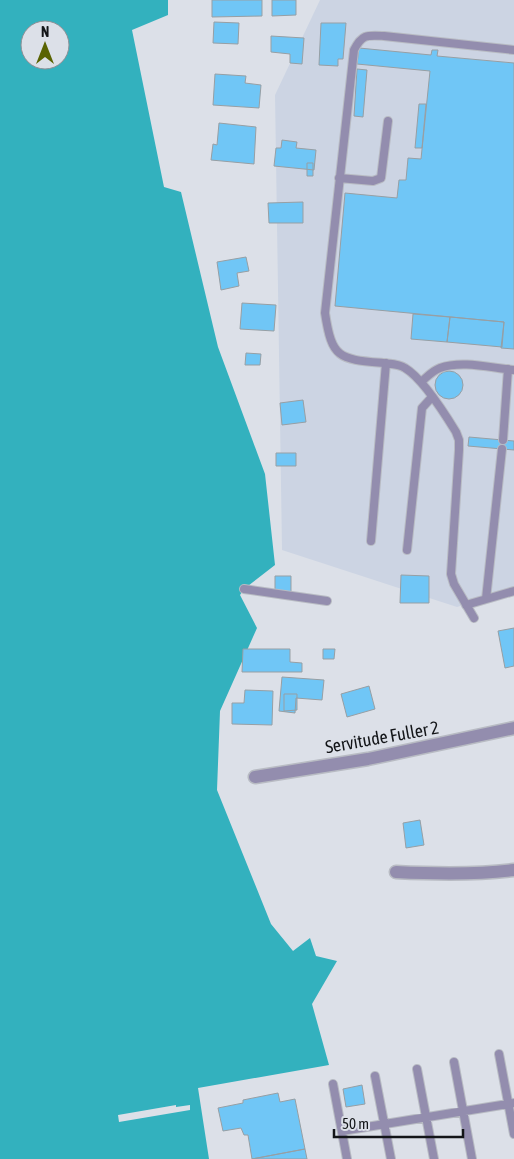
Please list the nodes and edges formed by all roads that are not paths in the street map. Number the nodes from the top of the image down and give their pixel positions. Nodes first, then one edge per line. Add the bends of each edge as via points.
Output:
1 (514, 50) edge
2 (388, 121) dead end
3 (339, 178) junction
4 (386, 364) junction
5 (511, 369) edge
6 (421, 382) junction
7 (432, 397) junction
8 (503, 440) dead end
9 (502, 449) dead end
10 (370, 541) dead end
11 (407, 550) dead end
12 (244, 588) dead end
13 (514, 591) edge
14 (486, 599) junction
15 (327, 601) dead end
16 (466, 605) junction
17 (474, 618) dead end
18 (514, 728) edge
19 (255, 777) dead end
20 (514, 870) edge
21 (396, 872) dead end
22 (499, 1054) dead end
23 (454, 1062) dead end
24 (417, 1069) dead end
25 (375, 1076) dead end
26 (333, 1084) dead end
27 (511, 1104) edge
28 (463, 1112) junction
29 (427, 1118) junction
30 (384, 1124) junction
31 (342, 1131) junction
32 (514, 1134) edge
33 (347, 1159) edge
34 (391, 1159) edge
35 (434, 1159) edge
36 (472, 1159) edge

1 - 3 lane via 384,36 365,36 358,41 354,50
2 - 3 lane via 381,178 373,181
3 - 4 lane via 325,313 328,336 337,351 350,360
4 - 6 lane via 405,368
4 - 10 lane
5 - 6 lane via 448,366 432,372
5 - 8 lane
6 - 7 lane
7 - 11 lane via 422,408
7 - 16 lane via 459,440 451,574
9 - 14 lane
12 - 15 lane
13 - 14 lane
14 - 16 lane
16 - 17 lane
18 - 19 street, Servitude Fuller 2 via 376,757
20 - 21 street via 488,874
22 - 27 lane
23 - 28 lane
24 - 29 lane
25 - 30 lane
26 - 31 lane
27 - 28 lane
27 - 32 lane
28 - 29 lane
28 - 36 lane
29 - 30 lane
29 - 35 lane
30 - 31 lane
30 - 34 lane
31 - 33 lane

